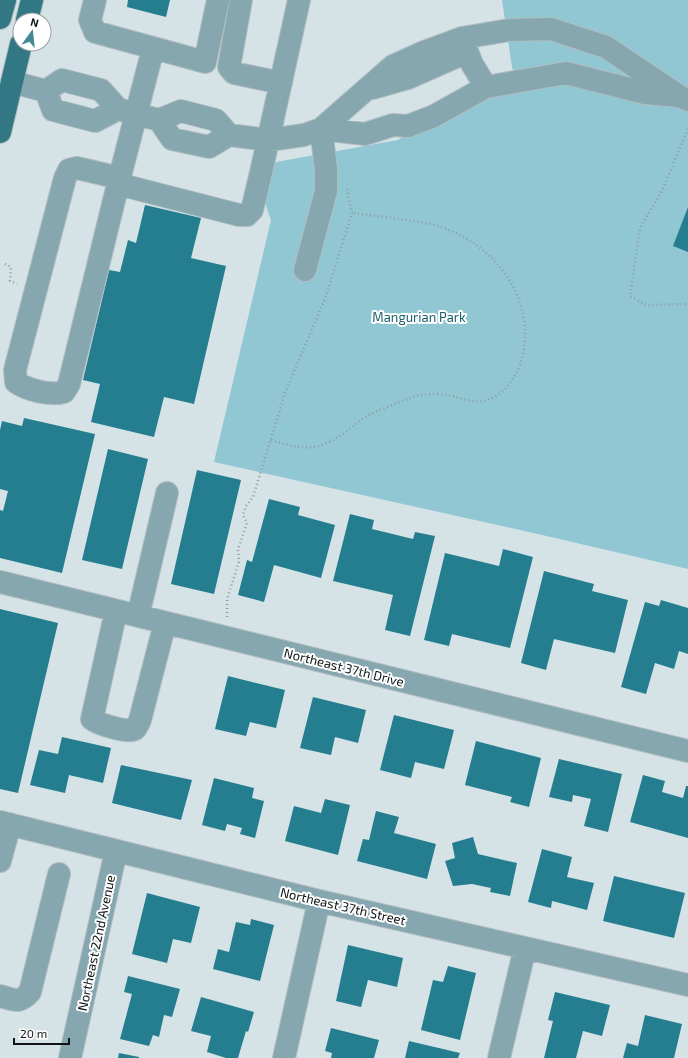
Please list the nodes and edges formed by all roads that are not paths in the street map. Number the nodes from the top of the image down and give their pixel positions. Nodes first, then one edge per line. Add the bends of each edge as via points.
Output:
1 (4, 0) edge
2 (32, 0) edge
3 (94, 0) edge
4 (218, 0) edge
5 (241, 0) edge
6 (299, 0) edge
7 (29, 12) edge
8 (0, 18) edge
9 (465, 45) junction
10 (153, 48) junction
11 (17, 52) edge
12 (6, 75) edge
13 (482, 82) junction
14 (281, 83) junction
15 (46, 91) junction
16 (684, 98) edge
17 (127, 112) junction
18 (159, 120) junction
19 (321, 129) junction
20 (0, 132) edge
21 (230, 135) junction
22 (269, 140) junction
23 (119, 181) junction
24 (305, 270) dead end
25 (166, 493) dead end
26 (0, 582) edge
27 (116, 611) junction
28 (138, 616) junction
29 (165, 623) junction
30 (688, 751) edge
31 (5, 823) edge
32 (116, 851) junction
33 (0, 861) edge
34 (59, 874) dead end
35 (319, 901) junction
36 (525, 948) junction
37 (688, 985) edge
38 (0, 996) edge
39 (70, 1058) edge
40 (284, 1058) edge
41 (499, 1058) edge

1 - 8 main road
2 - 7 main road
3 - 10 street via 90,20 95,32
4 - 10 street via 205,62
5 - 14 street via 229,67 234,73
6 - 14 street
9 - 13 street
9 - 16 street via 509,30 551,29 606,47
9 - 19 street via 424,52 394,66
10 - 17 street
11 - 12 main road
12 - 15 street
12 - 20 main road
13 - 16 street via 566,73 644,93
13 - 19 street via 411,111 393,125 365,134
14 - 22 street
15 - 17 street via 62,80 101,90
15 - 17 street via 53,110 95,121
17 - 18 street
17 - 23 street
18 - 21 street via 181,111 216,120
18 - 21 street via 172,139 209,147
19 - 22 street via 304,135
19 - 24 street via 326,191
21 - 22 street
22 - 23 street via 252,210 247,215 239,216
23 - 23 street via 69,384 64,392 58,394 22,386 16,382 15,370 64,178 70,170 77,168
25 - 28 street
26 - 27 street, Northeast 37th Drive
27 - 28 street, Northeast 37th Drive
27 - 29 street via 92,719 97,723 130,731 135,729 140,720
28 - 29 street, Northeast 37th Drive
29 - 30 street, Northeast 37th Drive
31 - 32 street, Northeast 37th Street
31 - 33 street
32 - 35 street, Northeast 37th Street
32 - 39 street, Northeast 22nd Avenue
34 - 38 street via 30,992 19,1001
35 - 36 street, Northeast 37th Street
35 - 40 street
36 - 37 street, Northeast 37th Street
36 - 41 street

